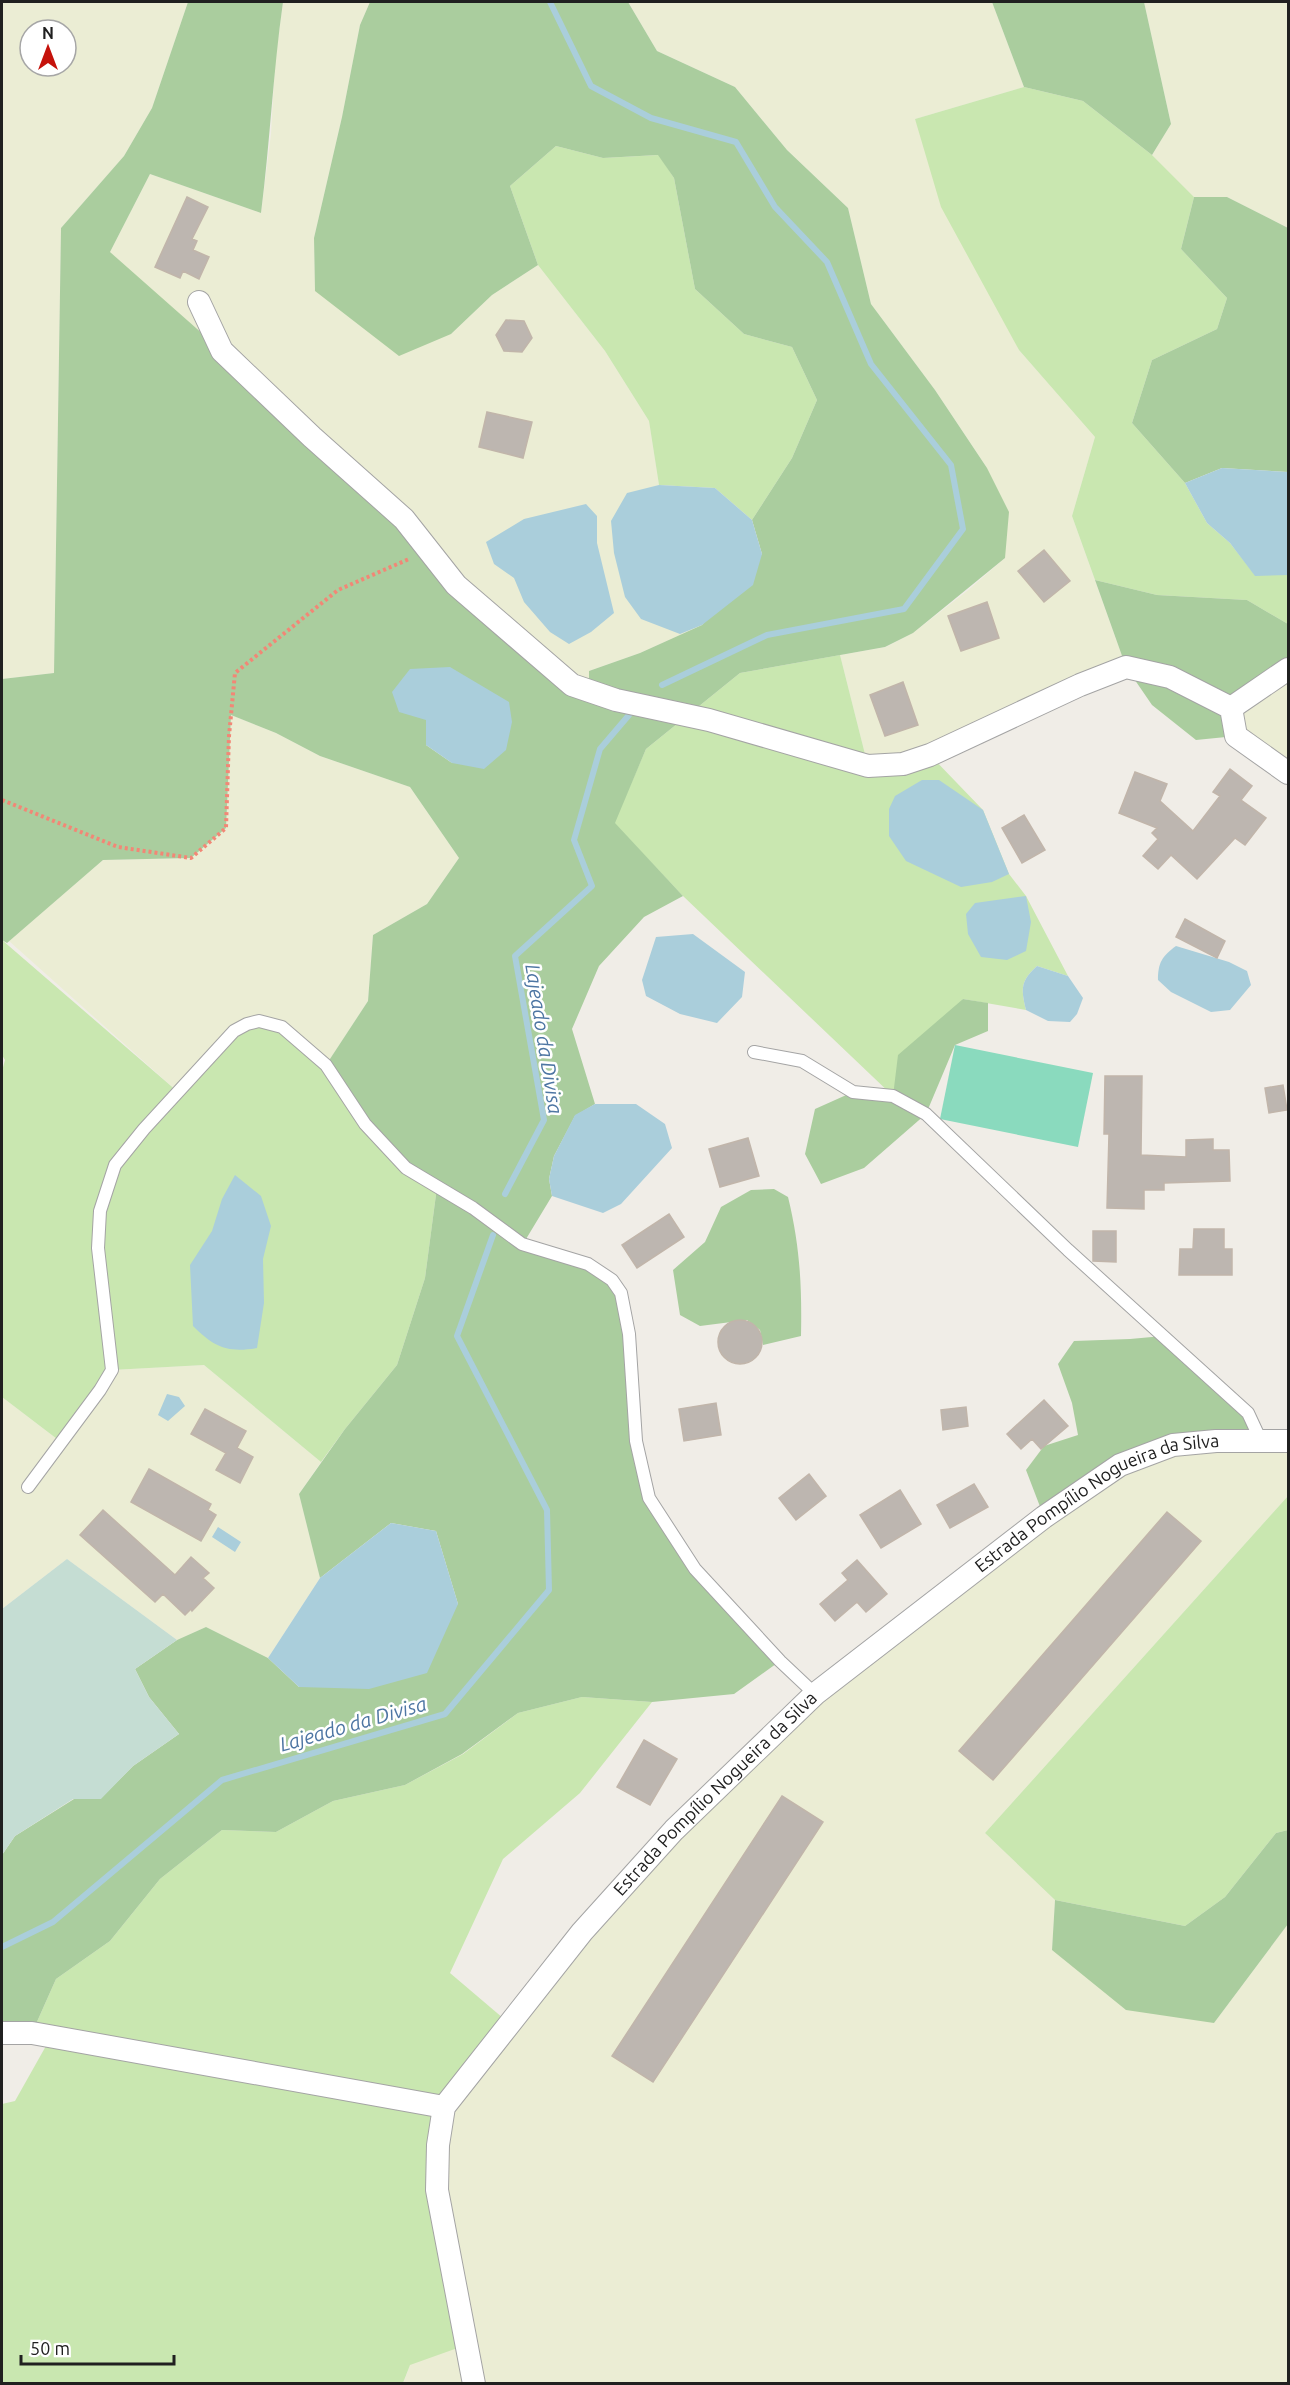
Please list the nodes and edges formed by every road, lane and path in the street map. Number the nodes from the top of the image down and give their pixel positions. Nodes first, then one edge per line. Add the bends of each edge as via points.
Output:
1 (199, 302) dead end
2 (429, 550) junction
3 (1288, 669) edge
4 (1231, 708) junction
5 (1288, 773) edge
6 (2, 800) edge
7 (754, 1052) dead end
8 (1261, 1441) junction
9 (1288, 1441) edge
10 (28, 1487) dead end
11 (814, 1694) junction
12 (2, 2033) edge
13 (444, 2107) junction
14 (474, 2384) edge

1 - 2 street via 222,351 404,519
2 - 4 street via 456,585 572,685 868,766 903,764 930,755 1126,667 1170,677
2 - 6 path via 338,590 235,673 226,828 191,858 118,847
3 - 4 street
4 - 5 street via 1236,736
7 - 8 lane via 802,1061 853,1092 893,1096 926,1114 1068,1250 1248,1413
8 - 9 street, Estrada Pompílio Nogueira da Silva
8 - 11 street, Estrada Pompílio Nogueira da Silva via 1173,1445 1120,1465 1044,1517
10 - 11 lane via 112,1370 98,1248 100,1211 115,1165 234,1031 259,1020 282,1027 326,1065 365,1124 406,1168 473,1208 522,1244 588,1264 612,1280 621,1293 629,1334 636,1441 650,1498 695,1569
11 - 13 street, Estrada Pompílio Nogueira da Silva via 674,1830 582,1932
12 - 13 street via 32,2033
13 - 14 street, Estrada Pompílio Nogueira da Silva via 437,2190

